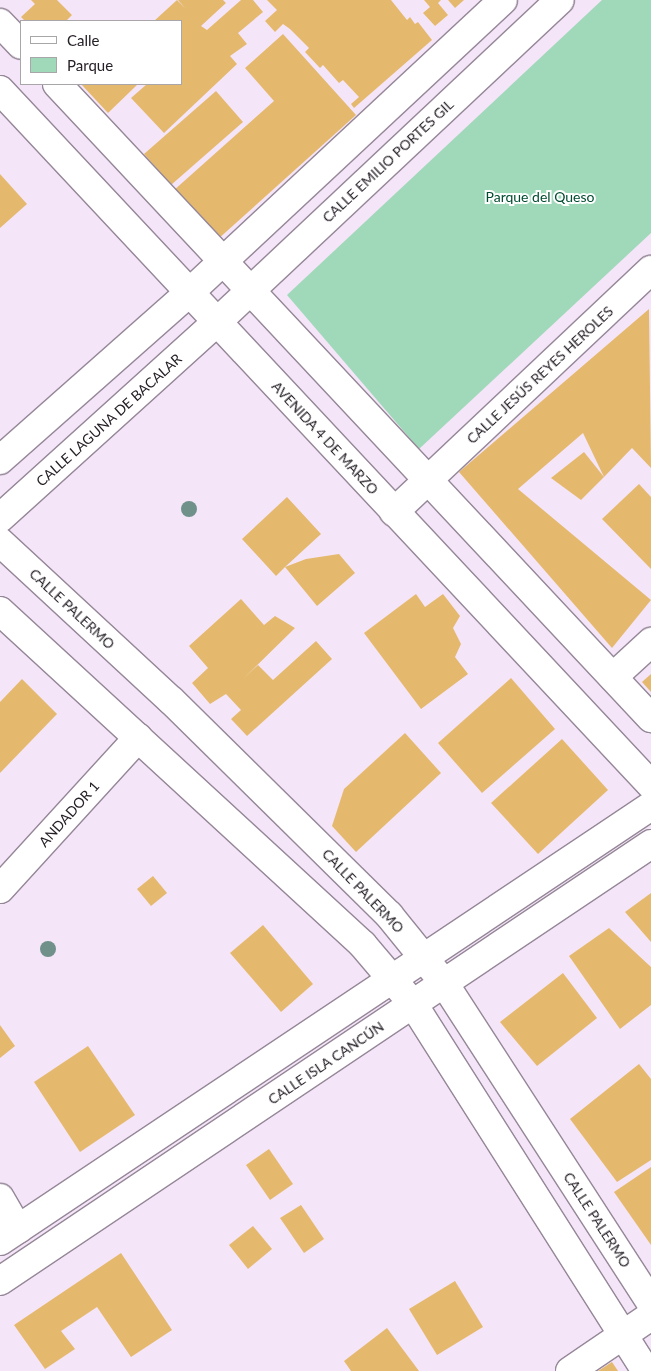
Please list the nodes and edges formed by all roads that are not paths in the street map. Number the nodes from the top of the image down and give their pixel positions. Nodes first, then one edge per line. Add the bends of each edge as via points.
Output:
1 (503, 0) edge
2 (560, 0) edge
3 (0, 23) edge
4 (20, 44) edge
5 (58, 85) edge
6 (0, 90) edge
7 (223, 261) junction
8 (649, 275) edge
9 (251, 290) junction
10 (190, 293) junction
11 (217, 322) junction
12 (0, 460) edge
13 (429, 480) junction
14 (394, 512) junction
15 (0, 518) edge
16 (0, 542) edge
17 (0, 611) edge
18 (651, 642) edge
19 (613, 677) junction
20 (651, 718) edge
21 (138, 738) junction
22 (651, 785) edge
23 (651, 806) edge
24 (651, 844) edge
25 (0, 889) edge
26 (424, 958) junction
27 (392, 980) junction
28 (444, 983) junction
29 (413, 1004) junction
30 (0, 1198) edge
31 (9, 1235) edge
32 (0, 1281) edge
33 (651, 1302) edge
34 (651, 1316) edge
35 (623, 1336) junction
36 (570, 1371) edge
37 (646, 1371) edge

1 - 7 street
2 - 9 street, CALLE EMILIO PORTES GIL
3 - 4 street
5 - 7 street
6 - 10 street, AVENIDA 4 DE MARZO
7 - 9 street
7 - 10 street
8 - 13 street, CALLE JESÚS REYES HEROLES
9 - 11 street, CALLE EMILIO PORTES GIL
9 - 13 street
10 - 11 street, AVENIDA 4 DE MARZO
10 - 12 street
11 - 14 street, AVENIDA 4 DE MARZO
11 - 15 street, CALLE LAGUNA DE BACALAR
13 - 14 street, CALLE JESÚS REYES HEROLES
13 - 19 street
14 - 22 street, AVENIDA 4 DE MARZO
16 - 26 street, CALLE PALERMO via 172,701 389,915
17 - 21 street
18 - 19 street
19 - 20 street
21 - 25 street, ANDADOR 1
21 - 27 street via 363,945
23 - 26 street
24 - 28 street, CALLE ISLA CANCÚN
26 - 27 street
26 - 28 street, CALLE PALERMO
27 - 29 street
27 - 31 street
28 - 29 street, CALLE ISLA CANCÚN
28 - 33 street, CALLE PALERMO
29 - 32 street, CALLE ISLA CANCÚN
29 - 35 street
30 - 31 street
34 - 35 street
35 - 36 street
35 - 37 street

